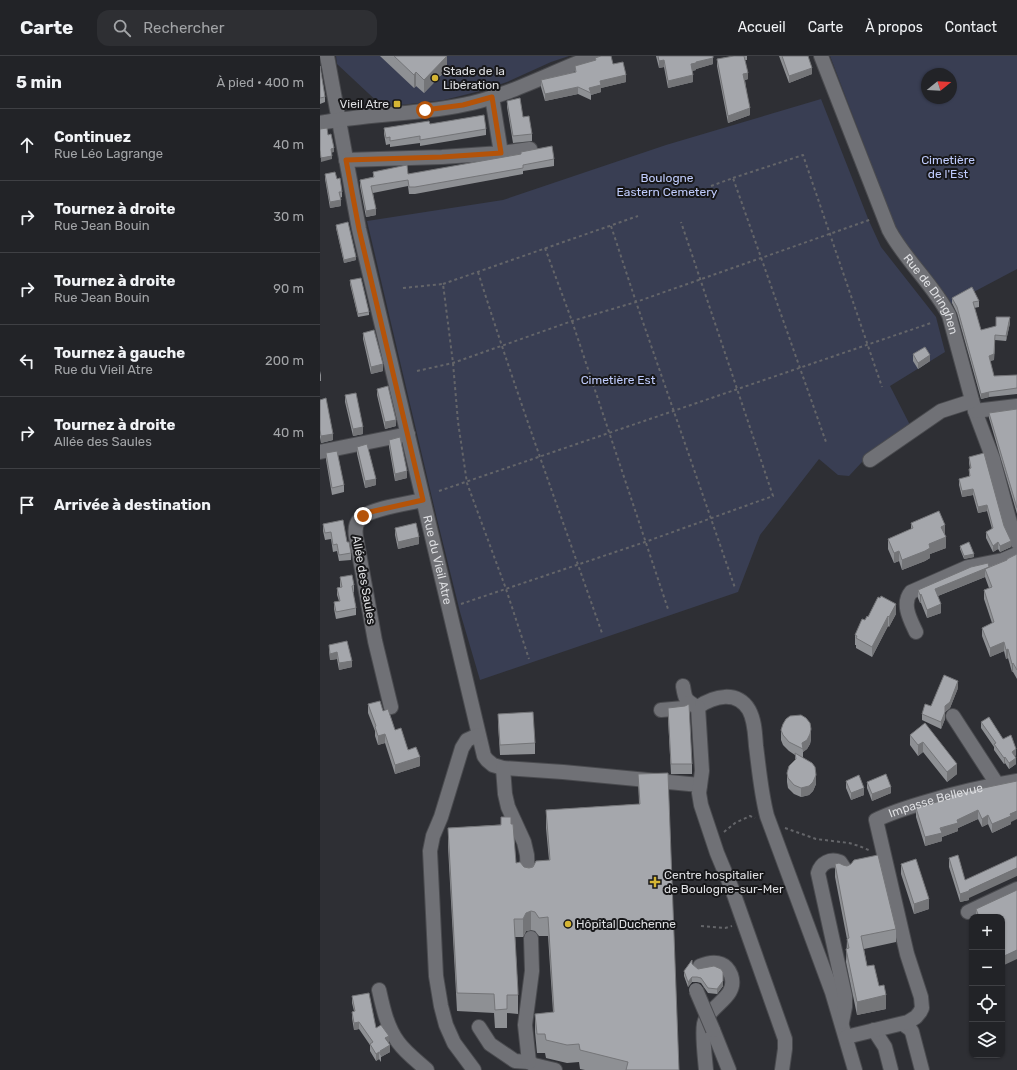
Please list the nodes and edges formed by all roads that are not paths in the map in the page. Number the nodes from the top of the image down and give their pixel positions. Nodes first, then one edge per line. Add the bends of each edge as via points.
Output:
1 (327, 56) edge
2 (595, 56) edge
3 (820, 56) edge
4 (492, 97) junction
5 (339, 120) junction
6 (320, 123) edge
7 (530, 149) edge
8 (501, 153) junction
9 (346, 160) junction
10 (974, 406) junction
11 (1017, 406) edge
12 (408, 434) junction
13 (320, 452) edge
14 (870, 460) dead end
15 (423, 500) junction
16 (1017, 542) edge
17 (1017, 554) edge
18 (916, 632) dead end
19 (684, 686) dead end
20 (694, 705) junction
21 (391, 707) dead end
22 (661, 710) dead end
23 (953, 716) dead end
24 (478, 735) junction
25 (503, 768) junction
26 (1017, 781) edge
27 (997, 784) junction
28 (700, 786) junction
29 (846, 871) edge
30 (528, 878) edge
31 (1017, 889) edge
32 (968, 912) dead end
33 (531, 938) dead end
34 (700, 966) dead end
35 (379, 990) dead end
36 (696, 990) dead end
37 (841, 1023) junction
38 (903, 1024) junction
39 (479, 1027) dead end
40 (874, 1030) junction
41 (846, 1037) junction
42 (522, 1067) edge
43 (427, 1070) edge
44 (474, 1070) edge
45 (555, 1070) edge
46 (706, 1070) edge
47 (729, 1070) edge
48 (782, 1070) edge
49 (854, 1070) edge
50 (891, 1070) edge
51 (922, 1070) edge

1 - 5 street, Rue du Vieil Atre
2 - 4 street
3 - 10 street, Rue de Dringhen via 892,236 949,315
4 - 5 street via 456,106
4 - 8 street
5 - 6 street
5 - 9 street, Rue du Vieil Atre
7 - 8 street
8 - 9 street
9 - 12 street, Rue du Vieil Atre via 359,229
10 - 11 street
10 - 14 street via 947,408
10 - 16 street, Rue de Dringhen via 993,459
12 - 13 street
12 - 15 street, Rue du Vieil Atre
15 - 21 street, Allée des Saules via 370,512 360,519 355,528 375,641
15 - 24 street, Rue du Vieil Atre
17 - 18 street via 1003,560 968,567 911,592 907,598 907,610
19 - 20 street via 684,696
20 - 22 street
20 - 28 street via 702,771
20 - 37 street via 722,697 738,700 749,710 754,727 764,803
23 - 27 street, Impasse Bellevue
24 - 25 street, Rue du Vieil Atre via 487,760
24 - 44 street via 466,740 462,748 430,851 436,976 441,1006 454,1043
25 - 28 street
25 - 30 street via 508,806 527,855
26 - 27 street, Impasse Bellevue
27 - 38 street, Impasse Bellevue via 947,796 876,820 907,954 922,1002 916,1017
28 - 48 street via 701,805 784,1039 786,1049
29 - 37 street via 840,862 832,860 823,864 818,873 845,996
31 - 32 street
33 - 42 street via 532,971
34 - 46 street via 712,962 721,964 728,969 732,978 729,994 706,1018
35 - 43 street via 394,1037
36 - 47 street, bridge
37 - 41 street
38 - 40 street
38 - 51 street via 912,1032
39 - 42 street via 490,1044
40 - 41 street
40 - 50 street via 885,1046
41 - 49 street
42 - 45 street via 534,1065

